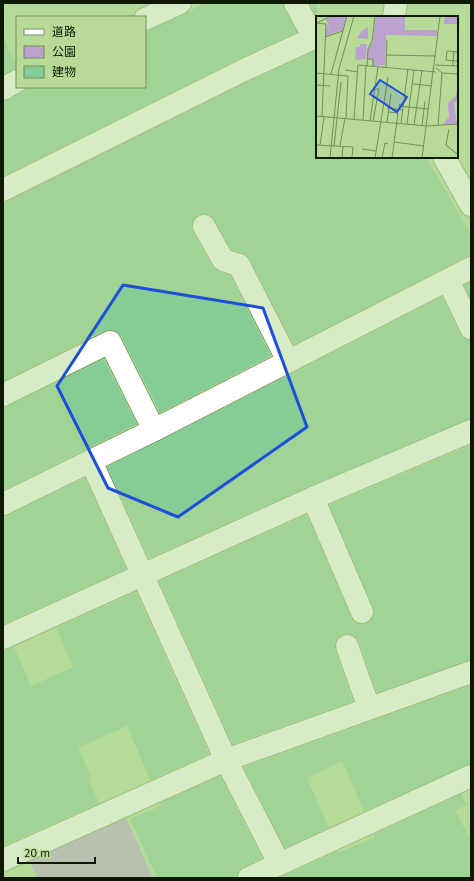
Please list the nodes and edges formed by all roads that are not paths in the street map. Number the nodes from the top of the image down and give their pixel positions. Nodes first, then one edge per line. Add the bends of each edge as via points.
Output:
1 (180, 3) edge
2 (295, 3) edge
3 (396, 3) edge
4 (394, 16) edge
5 (146, 19) edge
6 (16, 82) edge
7 (3, 89) edge
8 (445, 158) edge
9 (3, 190) edge
10 (471, 205) edge
11 (204, 226) dead end
12 (471, 268) edge
13 (448, 280) junction
14 (471, 328) edge
15 (288, 361) junction
16 (3, 395) edge
17 (154, 430) junction
18 (471, 431) edge
19 (91, 461) junction
20 (314, 498) junction
21 (3, 504) edge
22 (141, 575) junction
23 (362, 612) dead end
24 (3, 638) edge
25 (348, 646) dead end
26 (471, 672) edge
27 (369, 708) junction
28 (226, 760) junction
29 (471, 776) edge
30 (3, 860) edge
31 (279, 863) junction
32 (249, 878) edge

1 - 5 street
2 - 9 street via 314,38
3 - 4 street
6 - 7 street
8 - 10 street
11 - 15 street via 224,260 239,264
12 - 13 street
13 - 14 street
13 - 15 street
15 - 17 street
16 - 17 street via 110,342
17 - 19 street
18 - 20 street
19 - 21 street
19 - 22 street
20 - 22 street
20 - 23 street
22 - 24 street
22 - 28 street
25 - 27 street
26 - 27 street
27 - 28 street
28 - 30 street
28 - 31 street
29 - 31 street
31 - 32 street

